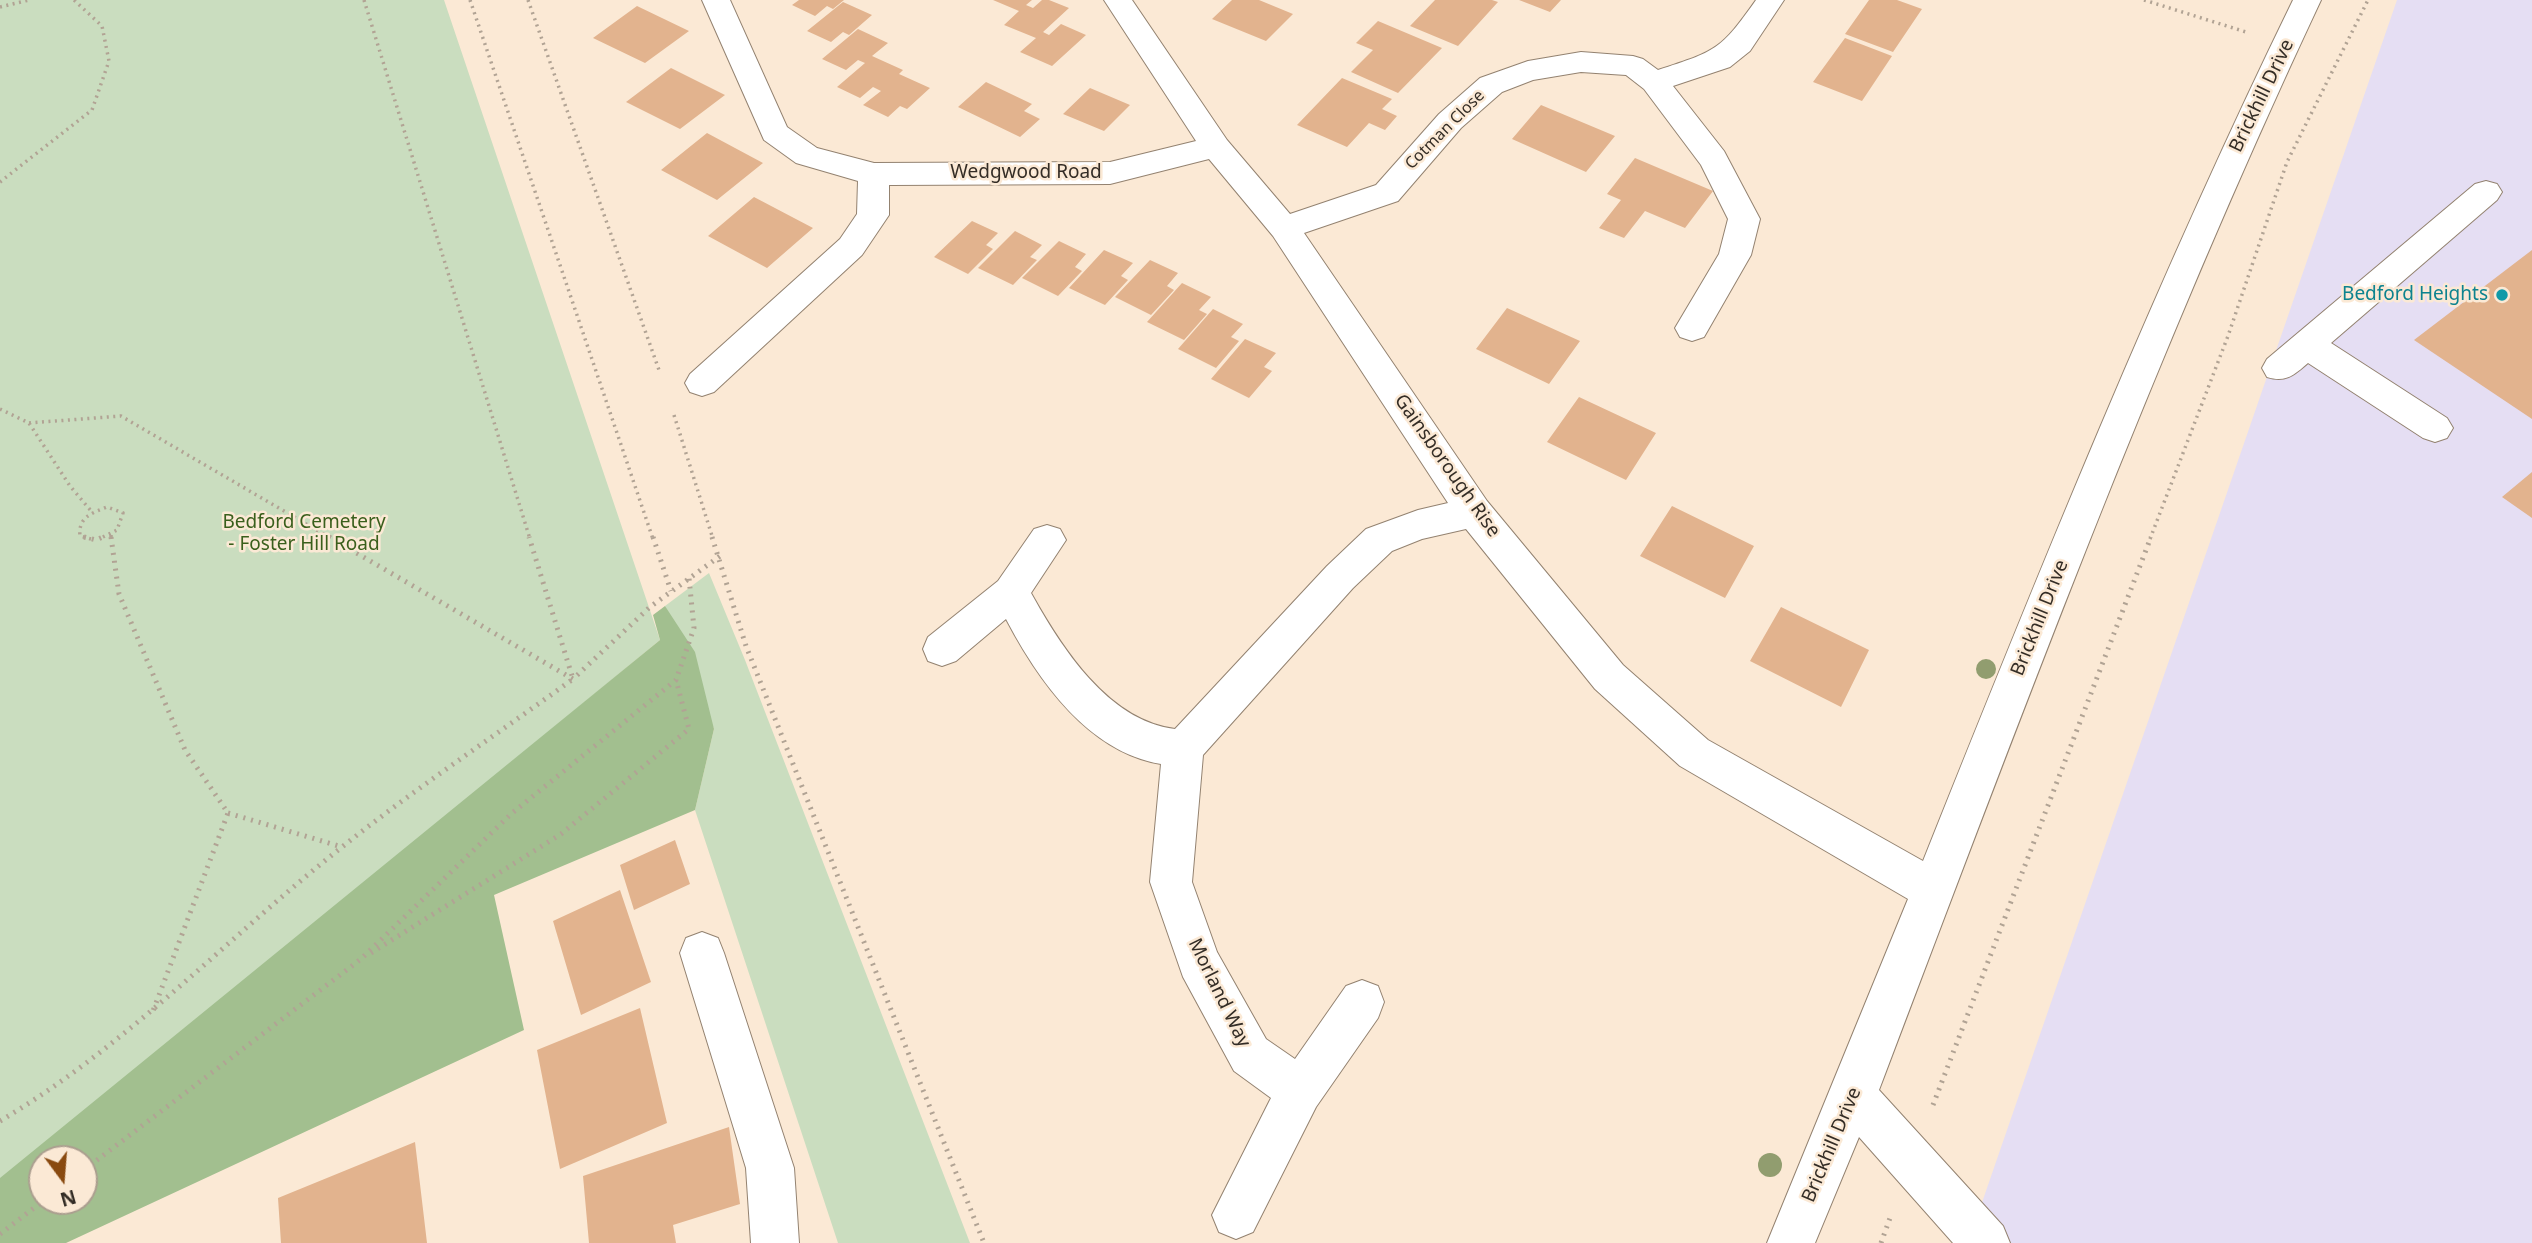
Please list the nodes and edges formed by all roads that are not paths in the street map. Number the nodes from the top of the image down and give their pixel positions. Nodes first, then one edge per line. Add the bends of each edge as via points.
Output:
1 (716, 0) edge
2 (1118, 0) edge
3 (1770, 0) edge
4 (2307, 0) edge
5 (1654, 82) junction
6 (1216, 147) junction
7 (874, 174) junction
8 (2486, 192) dead end
9 (1284, 228) junction
10 (1692, 328) dead end
11 (2307, 345) junction
12 (2279, 368) dead end
13 (702, 383) dead end
14 (2435, 428) dead end
15 (1474, 512) junction
16 (1047, 540) dead end
17 (1011, 592) junction
18 (942, 649) dead end
19 (1184, 748) junction
20 (1933, 890) junction
21 (702, 953) dead end
22 (1362, 1002) dead end
23 (1300, 1090) junction
24 (1853, 1096) junction
25 (1236, 1215) dead end
26 (775, 1243) edge
27 (1791, 1243) edge
28 (1986, 1243) edge

1 - 7 street, Wedgwood Road via 775,133 807,156
2 - 6 street, Gainsborough Rise
3 - 5 street via 1740,44 1720,60
4 - 20 street, Brickhill Drive via 2238,144 2045,603
5 - 9 street, Cotman Close via 1633,66 1581,62 1528,71 1491,85 1450,121 1387,193
5 - 10 street, Cotman Close via 1713,159 1744,219 1735,255
6 - 7 street, Wedgwood Road via 1110,173
6 - 9 street, Gainsborough Rise
7 - 13 street via 873,215 851,247 727,342
8 - 11 street
9 - 15 street, Gainsborough Rise
11 - 12 street
11 - 14 street
15 - 19 street via 1379,540 1340,576
15 - 20 street, Gainsborough Rise via 1609,677 1694,753
16 - 17 street
17 - 18 street
17 - 19 street via 1056,667 1095,709 1147,742
19 - 23 street, Morland Way via 1171,882 1199,962 1250,1055
20 - 24 street, Brickhill Drive
21 - 26 street via 770,1168
22 - 23 street
23 - 25 street
24 - 27 street, Brickhill Drive
24 - 28 street

